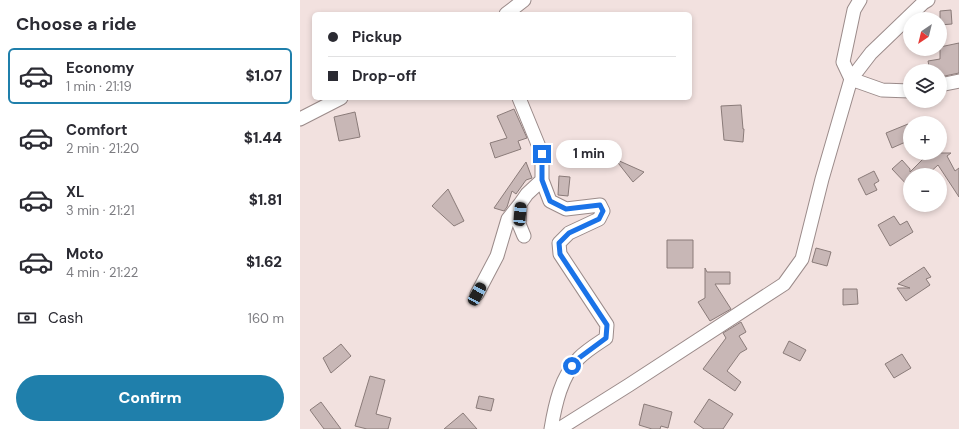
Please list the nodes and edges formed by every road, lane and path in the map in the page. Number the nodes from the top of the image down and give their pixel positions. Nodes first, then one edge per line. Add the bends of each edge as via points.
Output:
1 (524, 0) edge
2 (860, 0) edge
3 (928, 0) edge
4 (509, 12) edge
5 (852, 79) junction
6 (959, 82) edge
7 (947, 84) edge
8 (903, 91) edge
9 (337, 100) edge
10 (520, 100) edge
11 (300, 119) edge
12 (542, 180) junction
13 (520, 204) junction
14 (524, 236) dead end
15 (477, 294) dead end
16 (551, 429) edge
17 (559, 429) edge

1 - 4 street
2 - 5 street via 854,10 843,62
3 - 5 street via 871,53
5 - 8 street via 882,90
5 - 17 street via 822,178 802,260 784,284
6 - 7 street
9 - 11 street
10 - 12 street via 542,154
12 - 13 street
12 - 16 street via 550,201 566,209 600,205 603,211 599,219 569,233 559,243 560,254 607,325 606,338 579,358 566,375 555,407
13 - 14 street via 519,224
13 - 15 street via 508,219 497,256

